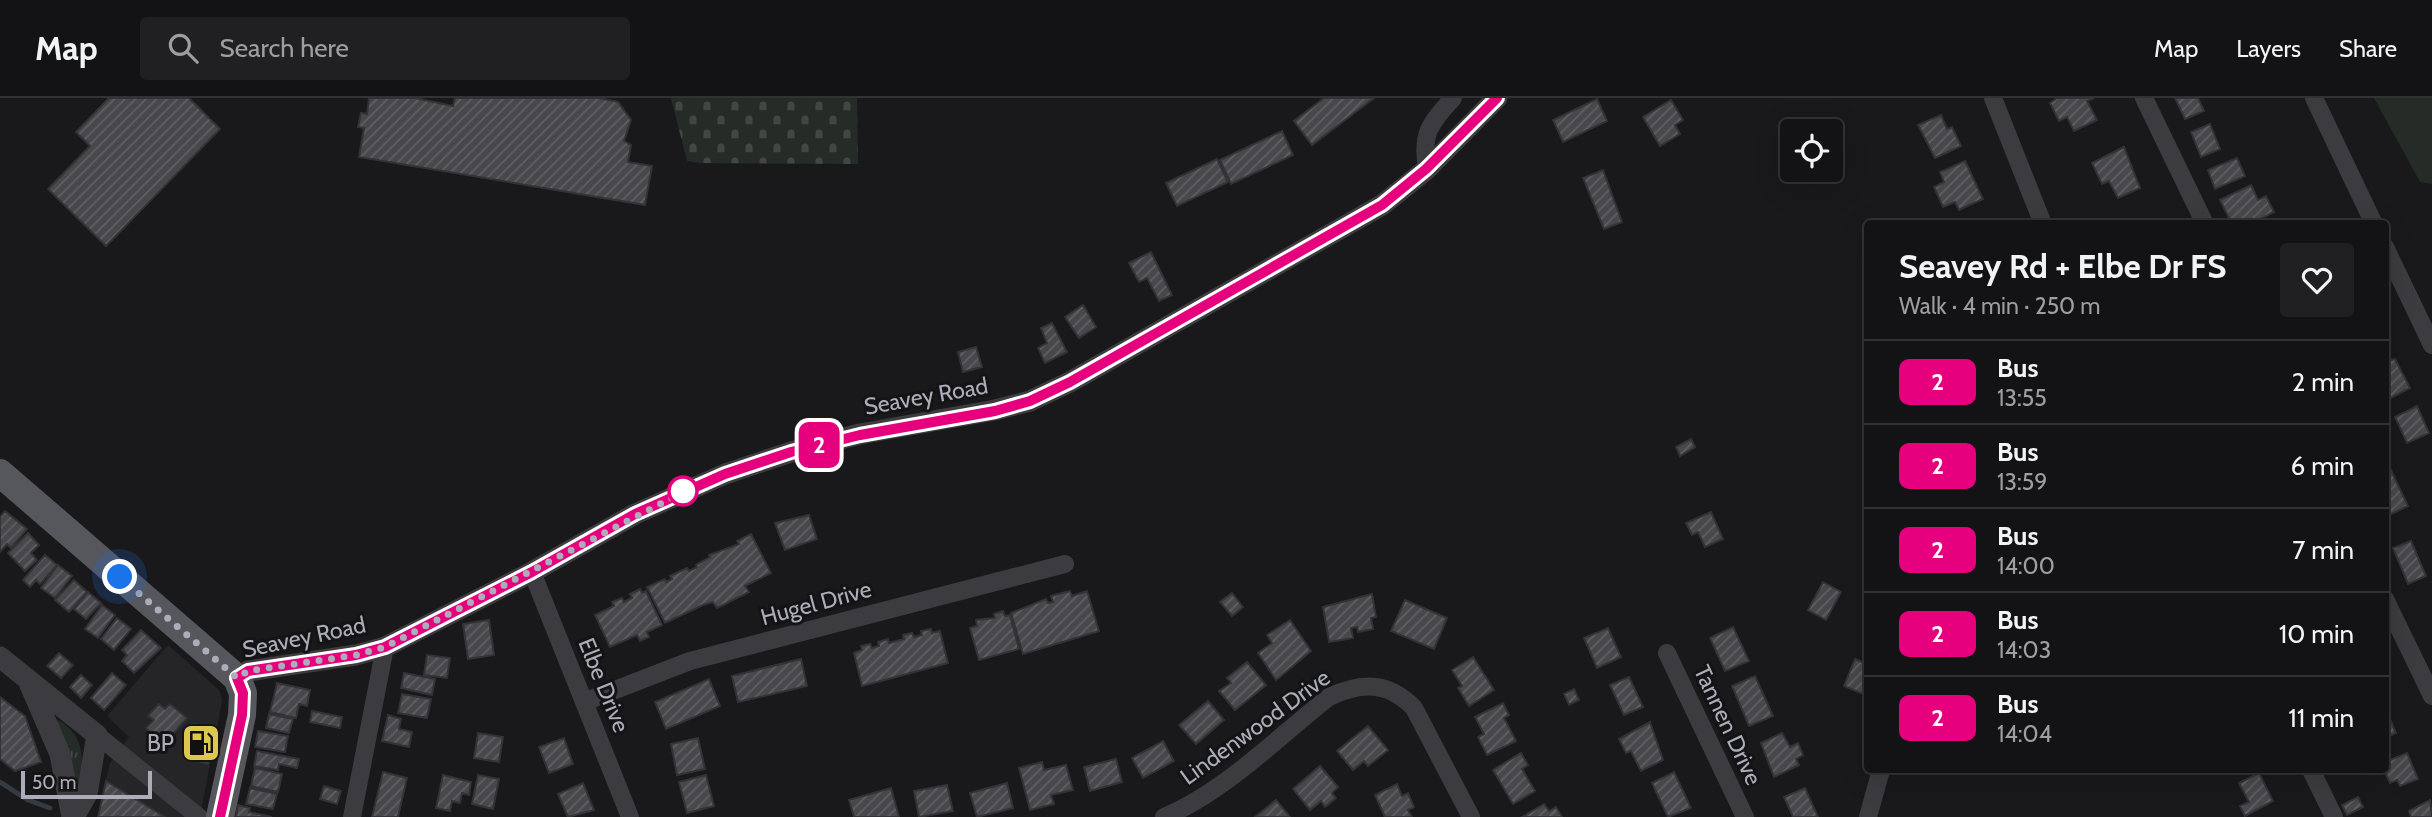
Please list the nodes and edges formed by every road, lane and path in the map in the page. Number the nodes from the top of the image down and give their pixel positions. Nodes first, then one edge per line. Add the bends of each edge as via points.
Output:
1 (1453, 98) edge
2 (1497, 98) edge
3 (1993, 98) edge
4 (2144, 98) edge
5 (2314, 98) edge
6 (1426, 169) junction
7 (2041, 220) edge
8 (2203, 220) edge
9 (2372, 220) edge
10 (2389, 255) edge
11 (2432, 345) edge
12 (0, 473) edge
13 (1065, 564) dead end
14 (532, 572) junction
15 (2389, 607) edge
16 (385, 647) junction
17 (1667, 653) dead end
18 (0, 657) edge
19 (237, 678) junction
20 (27, 680) junction
21 (2432, 696) edge
22 (584, 702) junction
23 (97, 735) junction
24 (1880, 773) edge
25 (2312, 773) edge
26 (73, 817) edge
27 (199, 817) edge
28 (220, 817) edge
29 (352, 817) edge
30 (630, 817) edge
31 (1164, 817) edge
32 (1471, 817) edge
33 (1745, 817) edge
34 (1868, 817) edge
35 (2334, 817) edge

1 - 6 street via 1429,125 1423,147
2 - 6 street, Seavey Road
3 - 7 street
4 - 8 street
5 - 9 street
6 - 14 street, Seavey Road via 1382,205 1338,232 1030,401 860,435 725,474 644,509
10 - 11 street
12 - 19 main road
13 - 22 street, Hugel Drive via 690,662
14 - 16 street, Seavey Road
14 - 22 street, Elbe Drive
15 - 21 street
16 - 19 street, Seavey Road via 248,671
16 - 29 street
17 - 33 street, Tannen Drive
18 - 20 street
19 - 28 main road via 243,693 242,715
20 - 23 street
20 - 26 street via 60,754
22 - 30 street, Elbe Drive
23 - 26 street via 87,794
23 - 27 street
24 - 34 street
25 - 35 street
31 - 32 street, Lindenwood Drive via 1188,807 1329,697 1371,684 1403,696 1414,708

